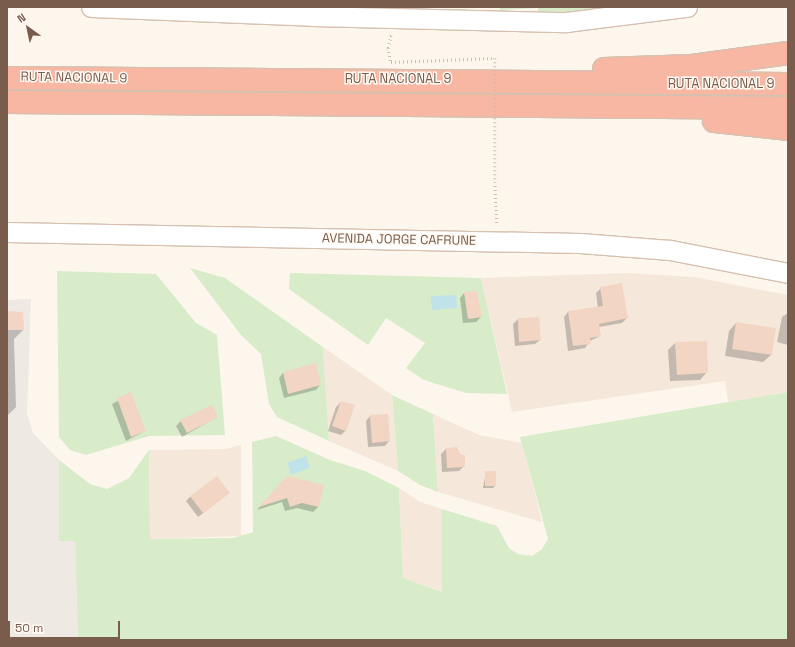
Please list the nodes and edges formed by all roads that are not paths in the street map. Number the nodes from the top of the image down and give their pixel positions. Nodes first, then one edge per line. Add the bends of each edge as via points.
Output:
1 (91, 7) edge
2 (687, 7) edge
3 (788, 53) edge
4 (7, 78) edge
5 (478, 80) junction
6 (788, 84) edge
7 (7, 102) edge
8 (553, 108) junction
9 (788, 108) edge
10 (788, 129) edge
11 (7, 232) edge
12 (788, 273) edge

1 - 2 street via 304,16 566,22
3 - 5 highway via 692,66 557,69
4 - 5 highway, RUTA NACIONAL 9
5 - 6 highway, RUTA NACIONAL 9
7 - 8 highway, RUTA NACIONAL 9
8 - 9 highway, RUTA NACIONAL 9
8 - 10 highway
11 - 12 street, AVENIDA JORGE CAFRUNE via 580,243 670,250

